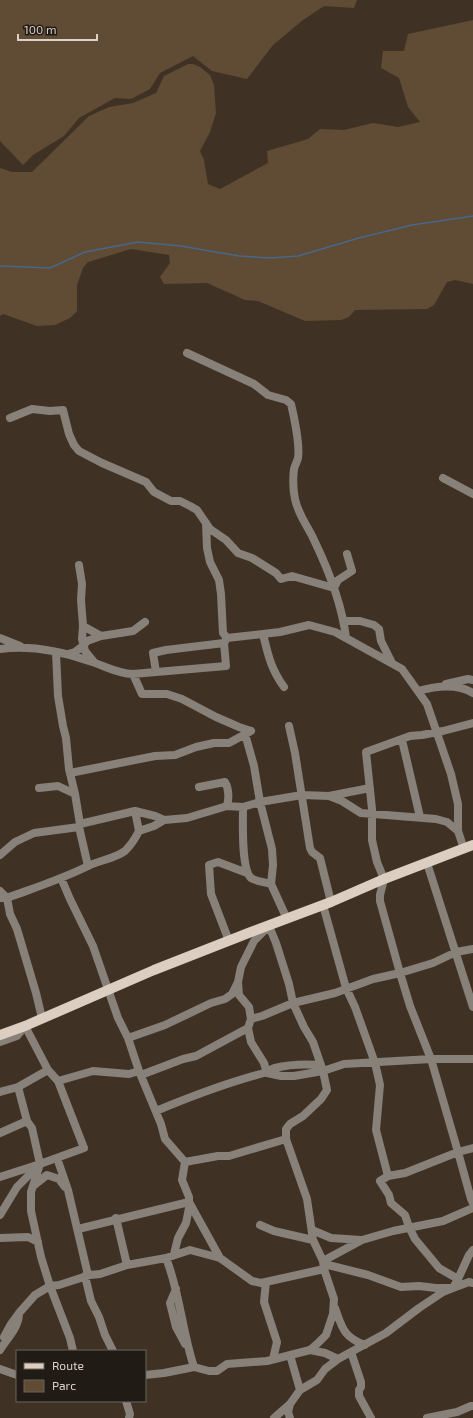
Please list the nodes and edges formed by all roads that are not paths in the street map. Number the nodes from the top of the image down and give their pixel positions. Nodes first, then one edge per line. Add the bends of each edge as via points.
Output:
1 (187, 353) dead end
2 (10, 418) dead end
3 (443, 478) dead end
4 (473, 494) edge
5 (206, 522) junction
6 (348, 554) dead end
7 (79, 565) dead end
8 (334, 588) junction
9 (344, 621) junction
10 (145, 622) dead end
11 (83, 626) junction
12 (263, 634) junction
13 (101, 636) junction
14 (0, 638) edge
15 (346, 638) junction
16 (226, 641) junction
17 (83, 646) junction
18 (23, 648) junction
19 (0, 649) edge
20 (56, 652) junction
21 (68, 654) junction
22 (95, 663) junction
23 (392, 663) junction
24 (156, 672) junction
25 (134, 674) junction
26 (473, 680) edge
27 (436, 686) junction
28 (284, 687) dead end
29 (418, 691) junction
30 (473, 693) edge
31 (473, 723) edge
32 (289, 726) dead end
33 (436, 732) junction
34 (245, 734) junction
35 (402, 740) junction
36 (70, 773) junction
37 (198, 787) dead end
38 (39, 788) dead end
39 (370, 788) junction
40 (75, 794) junction
41 (302, 795) junction
42 (329, 796) junction
43 (260, 802) junction
44 (228, 806) junction
45 (243, 807) junction
46 (135, 811) junction
47 (373, 814) junction
48 (420, 816) junction
49 (164, 820) junction
50 (79, 826) junction
51 (140, 831) junction
52 (458, 831) junction
53 (469, 847) edge
54 (0, 855) edge
55 (427, 863) junction
56 (88, 866) junction
57 (247, 873) junction
58 (61, 878) junction
59 (384, 879) junction
60 (271, 884) junction
61 (0, 891) edge
62 (3, 898) edge
63 (327, 903) junction
64 (287, 919) junction
65 (269, 926) junction
66 (229, 941) junction
67 (473, 949) edge
68 (456, 952) junction
69 (400, 973) junction
70 (238, 982) junction
71 (346, 988) junction
72 (109, 990) junction
73 (293, 1003) junction
74 (473, 1007) edge
75 (42, 1018) junction
76 (250, 1019) junction
77 (25, 1026) junction
78 (248, 1028) junction
79 (0, 1035) edge
80 (128, 1038) junction
81 (0, 1042) edge
82 (431, 1059) junction
83 (473, 1059) edge
84 (375, 1063) junction
85 (322, 1068) junction
86 (48, 1070) junction
87 (267, 1072) junction
88 (140, 1073) junction
89 (58, 1081) junction
90 (18, 1087) junction
91 (0, 1092) edge
92 (156, 1111) junction
93 (27, 1121) junction
94 (0, 1133) edge
95 (286, 1139) junction
96 (473, 1148) edge
97 (458, 1152) junction
98 (57, 1158) junction
99 (185, 1162) junction
100 (40, 1164) junction
101 (388, 1176) junction
102 (0, 1177) edge
103 (33, 1186) junction
104 (68, 1190) junction
105 (189, 1202) junction
106 (473, 1203) edge
107 (473, 1208) edge
108 (0, 1215) edge
109 (116, 1218) junction
110 (260, 1226) dead end
111 (409, 1228) junction
112 (78, 1229) junction
113 (35, 1230) junction
114 (312, 1230) junction
115 (28, 1237) junction
116 (0, 1238) edge
117 (313, 1240) junction
118 (362, 1240) junction
119 (38, 1242) junction
120 (473, 1250) edge
121 (174, 1254) junction
122 (166, 1258) junction
123 (220, 1258) junction
124 (127, 1265) junction
125 (324, 1265) junction
126 (87, 1276) junction
127 (458, 1279) junction
128 (266, 1282) junction
129 (473, 1283) edge
130 (50, 1286) junction
131 (453, 1288) junction
132 (334, 1305) junction
133 (19, 1313) junction
134 (0, 1345) edge
135 (365, 1345) junction
136 (0, 1350) edge
137 (74, 1350) edge
138 (112, 1350) edge
139 (310, 1350) junction
140 (351, 1352) junction
141 (290, 1355) junction
142 (273, 1359) junction
143 (338, 1359) junction
144 (194, 1367) junction
145 (0, 1369) edge
146 (16, 1375) edge
147 (146, 1375) edge
148 (300, 1390) junction
149 (126, 1402) edge
150 (290, 1404) junction
151 (473, 1406) edge
152 (129, 1418) edge
153 (274, 1418) edge
154 (290, 1418) edge
155 (371, 1418) edge
156 (427, 1418) edge

1 - 8 street via 254,384 268,395 291,404 298,458 294,469 295,499 301,518 314,539
2 - 5 street via 32,409 63,410 69,434 79,451 146,482 154,492 171,501 185,503 197,510
3 - 4 street
5 - 8 street via 210,529 226,540 238,553 252,558 281,579 292,576
5 - 16 street via 207,548 210,562 219,580 223,633
6 - 8 street via 352,570 338,580
7 - 11 street
8 - 9 street
9 - 15 street
9 - 23 street via 360,621 379,629 381,641
10 - 13 street via 133,631
11 - 13 street
11 - 17 street
12 - 15 street via 309,626 335,632
12 - 16 street
12 - 28 street via 268,659
13 - 17 street via 87,641
14 - 18 street
15 - 23 street
16 - 24 street via 153,653
16 - 24 street via 226,666
17 - 21 street
17 - 22 street
18 - 19 street
18 - 20 street
20 - 21 street
20 - 36 street via 58,696
21 - 22 street
22 - 25 street via 120,673
23 - 29 street via 402,669
24 - 25 street
25 - 34 street via 142,694 167,694 182,698 216,717 250,731
26 - 27 street
27 - 29 street
27 - 30 street via 454,687
29 - 33 street via 428,704
31 - 33 street
32 - 41 street
33 - 35 street via 410,736
33 - 52 street via 451,774 458,804
34 - 36 street via 229,743 214,743 175,755 155,756
34 - 43 street
35 - 39 street via 366,752
35 - 48 street
36 - 40 street
37 - 44 street via 225,782
38 - 40 street via 58,786
39 - 42 street
39 - 47 street
40 - 50 street
41 - 42 street
41 - 43 street
41 - 63 street via 310,848 320,858
42 - 47 street via 361,813
43 - 45 street
43 - 60 street via 272,849
44 - 45 street
44 - 49 street via 187,818
45 - 57 street via 243,847
46 - 49 street
46 - 50 street
46 - 51 street
47 - 48 street
47 - 59 street via 372,840
48 - 52 street via 447,822
49 - 51 street
50 - 54 street via 34,833 15,842
50 - 56 street
51 - 56 street via 125,851
52 - 53 street
53 - 55 main road
55 - 59 main road
55 - 68 street
56 - 58 street
57 - 60 street via 252,879
57 - 66 street via 218,862 209,865 211,894
58 - 62 street
58 - 72 street via 93,946
59 - 63 main road
59 - 69 street via 380,901
60 - 64 street
61 - 62 street
62 - 75 street via 17,929
63 - 64 main road
63 - 71 street
64 - 65 main road
65 - 66 main road
65 - 70 street via 254,941 241,967
65 - 73 street
66 - 72 main road
67 - 68 street
68 - 69 street via 433,963
68 - 74 street
69 - 71 street
69 - 82 street
70 - 76 street via 239,995 249,1007
70 - 80 street via 232,994 225,999
71 - 73 street
71 - 84 street
72 - 75 main road
72 - 80 street
73 - 76 street
73 - 85 street via 313,1042
75 - 77 main road
76 - 78 street
77 - 79 main road
77 - 81 street via 17,1036
77 - 86 street
78 - 87 street via 251,1042
78 - 88 street via 196,1056
80 - 88 street
82 - 83 street
82 - 84 street
82 - 97 street
84 - 85 street
84 - 101 street via 380,1085 376,1130
85 - 87 street via 303,1064 275,1068
85 - 95 street via 327,1090 303,1116 290,1124 286,1129
86 - 89 street
86 - 90 street
87 - 92 street via 199,1093
88 - 89 street via 93,1071
88 - 92 street
89 - 98 street via 84,1148
90 - 91 street
90 - 93 street
92 - 99 street via 165,1139
93 - 94 street
93 - 100 street via 32,1128
95 - 99 street via 229,1156
95 - 114 street via 307,1199
96 - 97 street
97 - 101 street via 405,1173
97 - 106 street
98 - 100 street
98 - 104 street
99 - 105 street via 182,1180
100 - 102 street
100 - 103 street
100 - 108 street via 17,1187
101 - 111 street via 380,1181 391,1203 405,1215
103 - 104 street via 47,1176 59,1179
103 - 113 street via 31,1211
104 - 112 street
105 - 109 street
105 - 121 street via 186,1223 178,1238
105 - 123 street
107 - 111 street via 443,1221
109 - 112 street
109 - 124 street
110 - 117 street
111 - 118 street
111 - 127 street via 439,1268
112 - 126 street
113 - 115 street
113 - 119 street
114 - 117 street
114 - 118 street via 331,1238
115 - 116 street
115 - 119 street
117 - 125 street
118 - 125 street
119 - 130 street
120 - 127 street
121 - 122 street
121 - 123 street via 190,1250
122 - 124 street
122 - 144 street
123 - 128 street via 252,1281
124 - 126 street
125 - 128 street
125 - 131 street via 368,1275 401,1287
125 - 132 street
126 - 130 street
126 - 138 street via 91,1301
127 - 131 street
128 - 142 street via 264,1302 277,1342
129 - 131 street
130 - 133 street via 35,1296
130 - 137 street
131 - 135 street via 443,1292
132 - 135 street via 344,1331
132 - 139 street via 326,1335
133 - 134 street
133 - 136 street via 16,1327
135 - 140 street
139 - 141 street
139 - 143 street
140 - 143 street
140 - 155 street via 361,1382 360,1396
141 - 142 street
141 - 148 street
142 - 144 street via 227,1364 217,1371
143 - 148 street via 325,1369 317,1380
144 - 147 street
145 - 146 street
148 - 150 street
149 - 152 street
150 - 153 street
150 - 154 street
151 - 156 street

